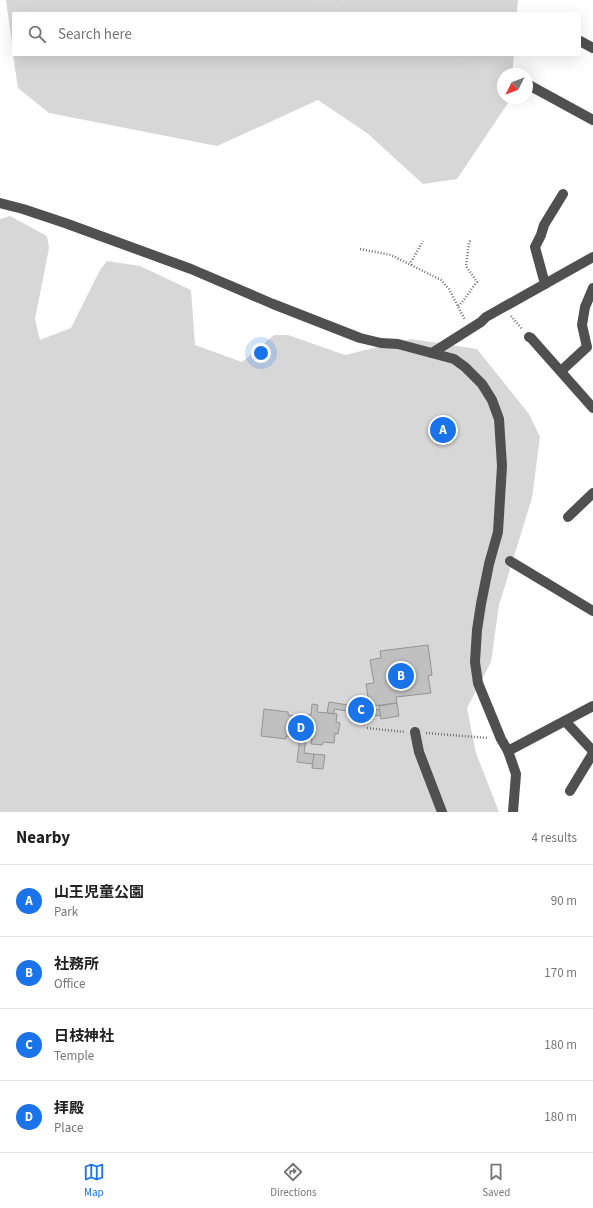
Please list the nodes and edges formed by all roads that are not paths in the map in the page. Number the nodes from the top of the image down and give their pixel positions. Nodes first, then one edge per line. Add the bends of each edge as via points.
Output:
1 (581, 42) edge
2 (593, 48) edge
3 (533, 87) edge
4 (593, 120) edge
5 (563, 194) dead end
6 (0, 203) edge
7 (593, 256) edge
8 (545, 284) junction
9 (593, 288) edge
10 (529, 337) road end
11 (432, 353) junction
12 (561, 370) junction
13 (593, 408) edge
14 (593, 493) edge
15 (568, 517) dead end
16 (510, 561) dead end
17 (593, 611) edge
18 (593, 706) edge
19 (565, 721) junction
20 (415, 732) road end
21 (508, 751) junction
22 (593, 752) edge
23 (570, 791) dead end
24 (442, 812) edge
25 (513, 812) edge

1 - 2 street
3 - 4 street
5 - 8 street via 544,225 535,247
6 - 11 street via 65,223 184,266 360,338
7 - 8 street
8 - 11 street via 486,317
9 - 12 street via 582,325 587,348
10 - 12 street
11 - 21 street via 454,359 465,367 482,384 500,420 502,466 498,532 481,604 475,662 478,683
12 - 13 street
14 - 15 street
16 - 17 street
18 - 19 street
19 - 21 street
19 - 22 street
20 - 24 street via 419,752
21 - 25 street via 516,774
22 - 23 street

